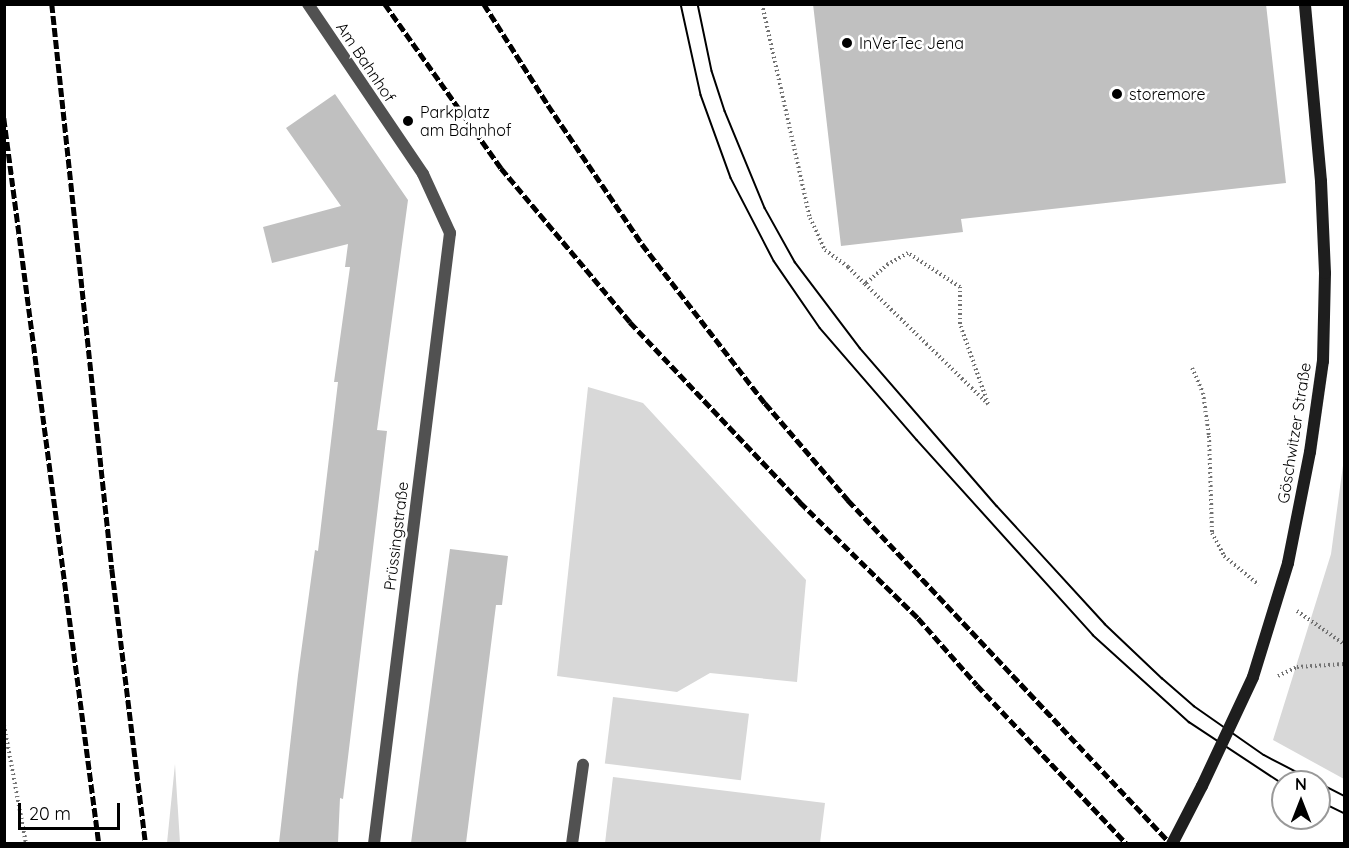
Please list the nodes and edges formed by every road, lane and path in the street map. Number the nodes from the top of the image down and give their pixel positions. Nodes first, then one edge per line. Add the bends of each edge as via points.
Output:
1 (308, 4) edge
2 (762, 4) edge
3 (1305, 4) edge
4 (450, 233) joint
5 (865, 284) junction
6 (1192, 368) dead end
7 (1265, 589) dead end
8 (1293, 609) dead end
9 (1344, 644) edge
10 (4, 725) edge
11 (583, 765) dead end
12 (26, 843) edge
13 (374, 843) edge
14 (572, 843) edge
15 (1172, 843) edge

1 - 4 street, Am Bahnhof via 423,174
2 - 5 path via 810,218 825,250
3 - 15 main road, Göschwitzer Straße, bridge via 1321,180 1324,273 1323,361 1310,452 1288,563 1252,677
4 - 13 street, Prüssingstraße
5 - 5 path via 908,253 960,287 960,324 988,404
6 - 7 path via 1203,393 1209,436 1212,533 1224,556
8 - 9 path
10 - 12 path
11 - 14 street

